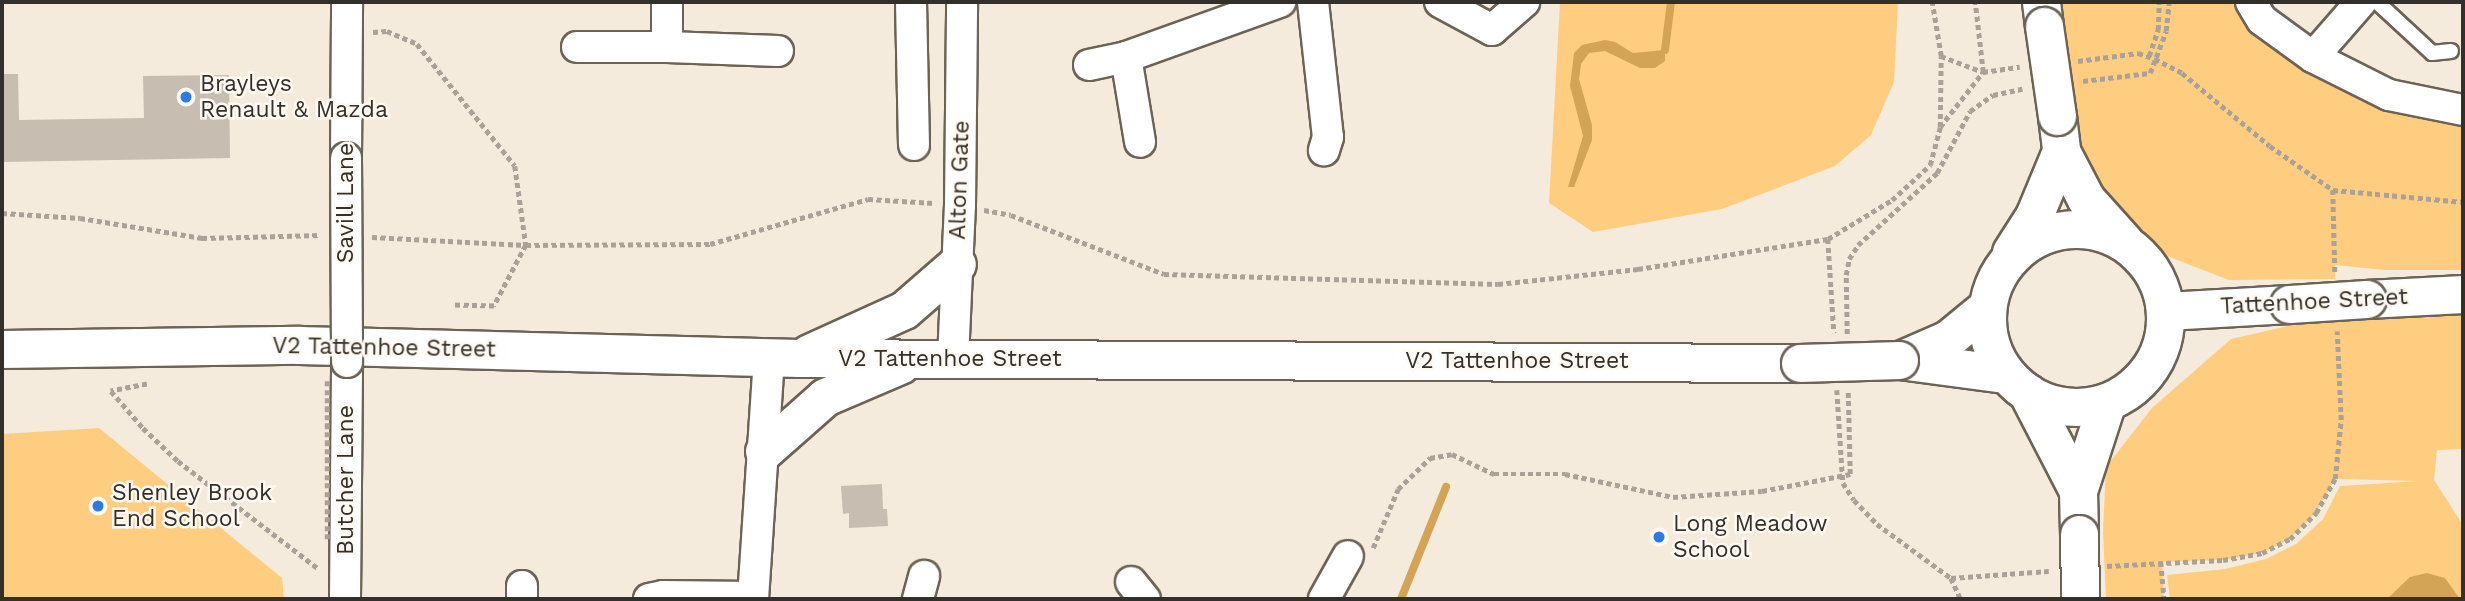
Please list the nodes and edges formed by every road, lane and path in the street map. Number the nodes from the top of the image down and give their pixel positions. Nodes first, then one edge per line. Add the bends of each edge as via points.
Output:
1 (347, 2) edge
2 (667, 2) edge
3 (911, 2) edge
4 (962, 2) edge
5 (1274, 2) edge
6 (1314, 2) edge
7 (1440, 2) edge
8 (1524, 2) edge
9 (1933, 2) edge
10 (1975, 2) edge
11 (2159, 2) edge
12 (2169, 2) edge
13 (2251, 2) edge
14 (2361, 2) edge
15 (2377, 2) edge
16 (2043, 14) edge
17 (347, 32) junction
18 (578, 47) dead end
19 (667, 47) junction
20 (778, 51) dead end
21 (2451, 51) dead end
22 (1941, 56) junction
23 (1126, 57) junction
24 (2152, 57) junction
25 (2313, 57) junction
26 (2076, 61) dead end
27 (1090, 65) dead end
28 (2023, 67) dead end
29 (1983, 72) junction
30 (2081, 82) dead end
31 (2026, 88) dead end
32 (2463, 110) edge
33 (1940, 127) junction
34 (2059, 134) junction
35 (1140, 142) dead end
36 (914, 145) dead end
37 (1324, 150) dead end
38 (2333, 190) junction
39 (2463, 202) edge
40 (960, 205) junction
41 (2, 213) edge
42 (334, 235) dead end
43 (361, 236) dead end
44 (1828, 239) junction
45 (2126, 243) junction
46 (526, 244) junction
47 (957, 264) junction
48 (2001, 268) junction
49 (2335, 283) dead end
50 (2463, 294) edge
51 (452, 305) dead end
52 (1987, 307) junction
53 (2166, 311) junction
54 (2337, 320) dead end
55 (1834, 337) dead end
56 (1847, 340) dead end
57 (2, 349) edge
58 (784, 357) junction
59 (914, 359) junction
60 (953, 359) junction
61 (1899, 360) junction
62 (346, 362) joint
63 (1836, 379) dead end
64 (1848, 380) dead end
65 (2016, 383) junction
66 (147, 384) dead end
67 (2107, 402) junction
68 (764, 451) junction
69 (1842, 476) junction
70 (2078, 491) junction
71 (1359, 556) joint
72 (2161, 562) junction
73 (2056, 570) dead end
74 (326, 574) dead end
75 (1951, 578) junction
76 (2088, 583) edge
77 (753, 598) edge
78 (345, 599) edge
79 (649, 599) edge
80 (1324, 599) edge
81 (1961, 599) edge
82 (2164, 599) edge

1 - 17 street, Savill Lane
2 - 19 street
3 - 36 street
4 - 40 street, Alton Gate
5 - 23 street
6 - 37 street via 1328,137
7 - 8 street via 1492,30
9 - 22 path
10 - 29 path
11 - 24 path
12 - 24 path via 2166,31
13 - 25 street via 2262,20
14 - 25 street
15 - 21 lane via 2431,53
16 - 34 street, bridge
17 - 46 path via 387,31 417,44 515,166
17 - 62 street, Savill Lane, bridge
18 - 19 street
19 - 20 street
22 - 29 path
22 - 33 path
23 - 27 street
23 - 35 street
24 - 26 path via 2138,53
24 - 30 path via 2150,73
24 - 38 path via 2182,73 2270,146
25 - 32 street via 2389,95
28 - 29 path
29 - 33 path
31 - 56 path via 1993,95 1970,111 1937,173 1858,245 1846,275
33 - 44 path via 1930,165 1892,200
34 - 45 street via 2086,199
34 - 48 street via 2034,216
38 - 39 path
38 - 49 path
40 - 44 path via 1012,215 1164,274 1498,284 1638,269
40 - 46 path via 868,199 710,244
40 - 47 street, Alton Gate
41 - 42 path via 80,218 202,238
43 - 46 path
44 - 55 path
45 - 48 street via 2101,231 2073,228 2020,247
45 - 53 street via 2146,261 2160,284
46 - 51 path via 494,306
47 - 58 street via 904,310
47 - 60 street, Alton Gate
48 - 52 street
50 - 53 street, Tattenhoe Street, bridge
52 - 61 street, V2 Tattenhoe Street via 1948,339
52 - 65 street via 1987,331 1994,354
53 - 67 street via 2163,340 2151,366 2132,388
54 - 72 path via 2342,420 2335,479 2316,513 2290,539 2262,552 2223,560
57 - 58 street, V2 Tattenhoe Street via 299,345
58 - 59 street, V2 Tattenhoe Street
58 - 68 street
59 - 60 street, V2 Tattenhoe Street
59 - 68 street via 825,397
60 - 61 street, V2 Tattenhoe Street, bridge
61 - 65 street, V2 Tattenhoe Street
62 - 78 street, Butcher Lane
63 - 69 path
64 - 69 path via 1851,469
65 - 67 street via 2052,404 2080,407
65 - 70 street
66 - 74 path via 111,391 178,461
67 - 70 street
68 - 77 street
69 - 71 path via 1762,491 1673,497 1565,474 1494,474 1452,454 1430,458 1398,489
69 - 75 path via 1854,500 1877,524
70 - 76 street, bridge via 2079,534
71 - 80 street
72 - 76 path
72 - 82 path
73 - 75 path
75 - 81 path
77 - 79 street

